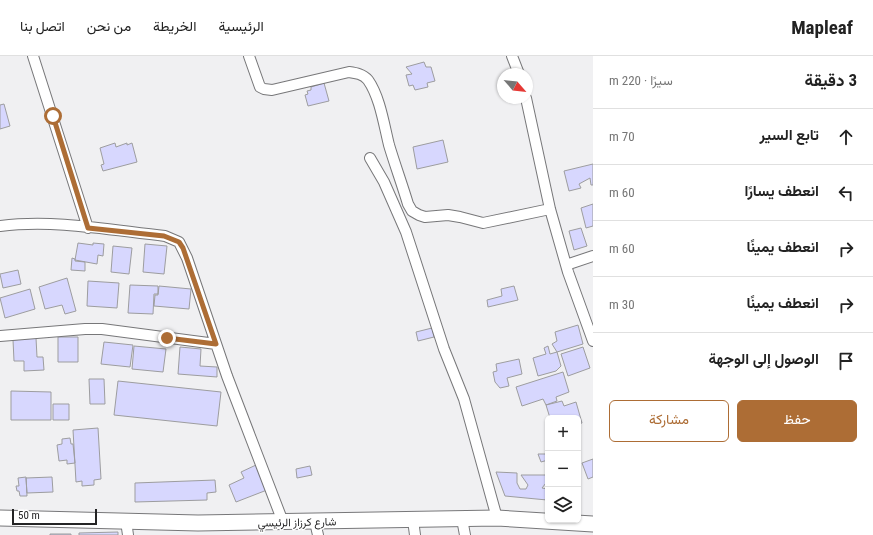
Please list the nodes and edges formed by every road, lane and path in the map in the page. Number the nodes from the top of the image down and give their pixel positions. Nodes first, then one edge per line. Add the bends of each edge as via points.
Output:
1 (33, 56) edge
2 (249, 56) edge
3 (512, 56) edge
4 (517, 68) edge
5 (527, 104) edge
6 (370, 158) dead end
7 (550, 209) junction
8 (0, 226) edge
9 (88, 228) junction
10 (593, 256) edge
11 (566, 265) junction
12 (0, 336) edge
13 (593, 341) edge
14 (216, 344) junction
15 (0, 518) edge
16 (497, 518) junction
17 (462, 519) junction
18 (283, 522) junction
19 (593, 524) edge
20 (127, 528) edge
21 (317, 528) edge
22 (414, 528) edge
23 (465, 535) edge

1 - 9 street
2 - 7 street via 260,87 264,90 349,72 367,79 378,102 408,204 419,215 448,215 483,223
3 - 4 street
5 - 7 street
6 - 16 street via 384,182 406,232 444,349 464,399
7 - 11 street
8 - 9 street via 28,223
9 - 14 street via 164,236 179,242 187,258
10 - 11 street
11 - 13 street
12 - 14 street via 96,329
14 - 18 street
15 - 20 street, شارع كرزاز الرئيسي
16 - 17 street, شارع كرزاز الرئيسي
16 - 19 street, شارع كرزاز الرئيسي
17 - 22 street, شارع كرزاز الرئيسي
17 - 23 street
18 - 20 street, شارع كرزاز الرئيسي via 198,523
18 - 21 street, شارع كرزاز الرئيسي
21 - 22 street, شارع كرزاز الرئيسي

